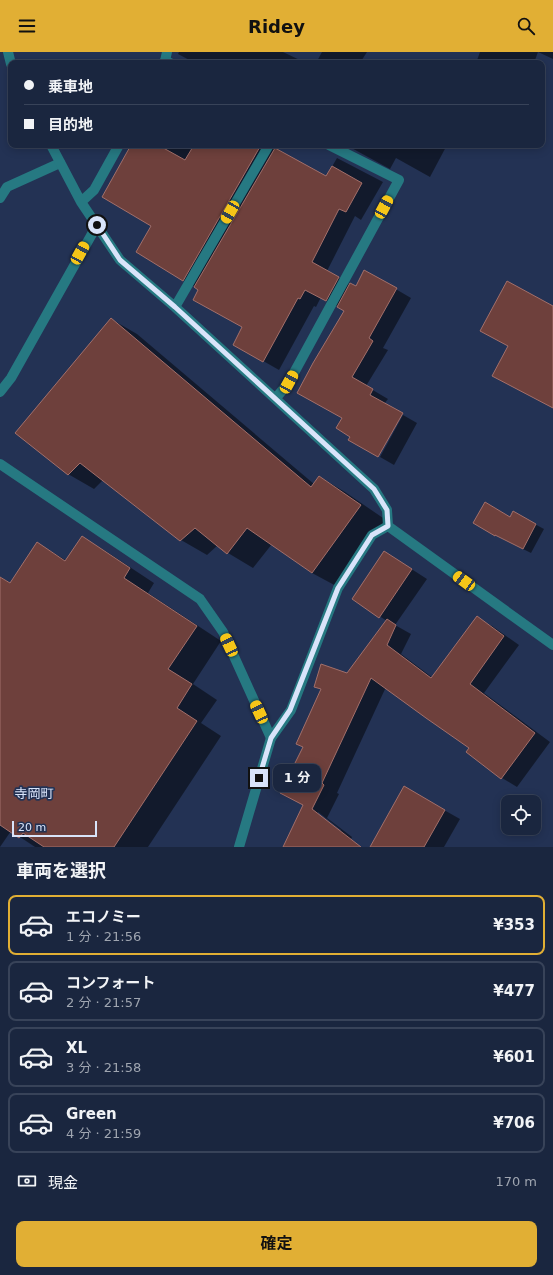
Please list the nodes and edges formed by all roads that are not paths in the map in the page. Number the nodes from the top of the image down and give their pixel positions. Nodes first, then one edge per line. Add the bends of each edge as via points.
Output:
1 (52, 148) edge
2 (116, 148) edge
3 (267, 148) edge
4 (335, 148) edge
5 (60, 163) junction
6 (0, 198) edge
7 (81, 202) junction
8 (97, 225) junction
9 (175, 307) junction
10 (0, 392) edge
11 (276, 398) junction
12 (0, 464) edge
13 (388, 526) junction
14 (553, 645) edge
15 (271, 738) junction
16 (239, 847) edge

1 - 5 street
2 - 7 street via 94,190
3 - 9 street
4 - 11 street via 398,180 289,382
5 - 6 street via 7,187
5 - 7 street
7 - 8 street
8 - 9 street via 120,260
8 - 10 street via 11,378
9 - 11 street
11 - 13 street via 374,489 387,510
12 - 15 street via 200,599 223,632
13 - 14 street
13 - 15 street via 372,535 338,588 290,710
15 - 16 street

